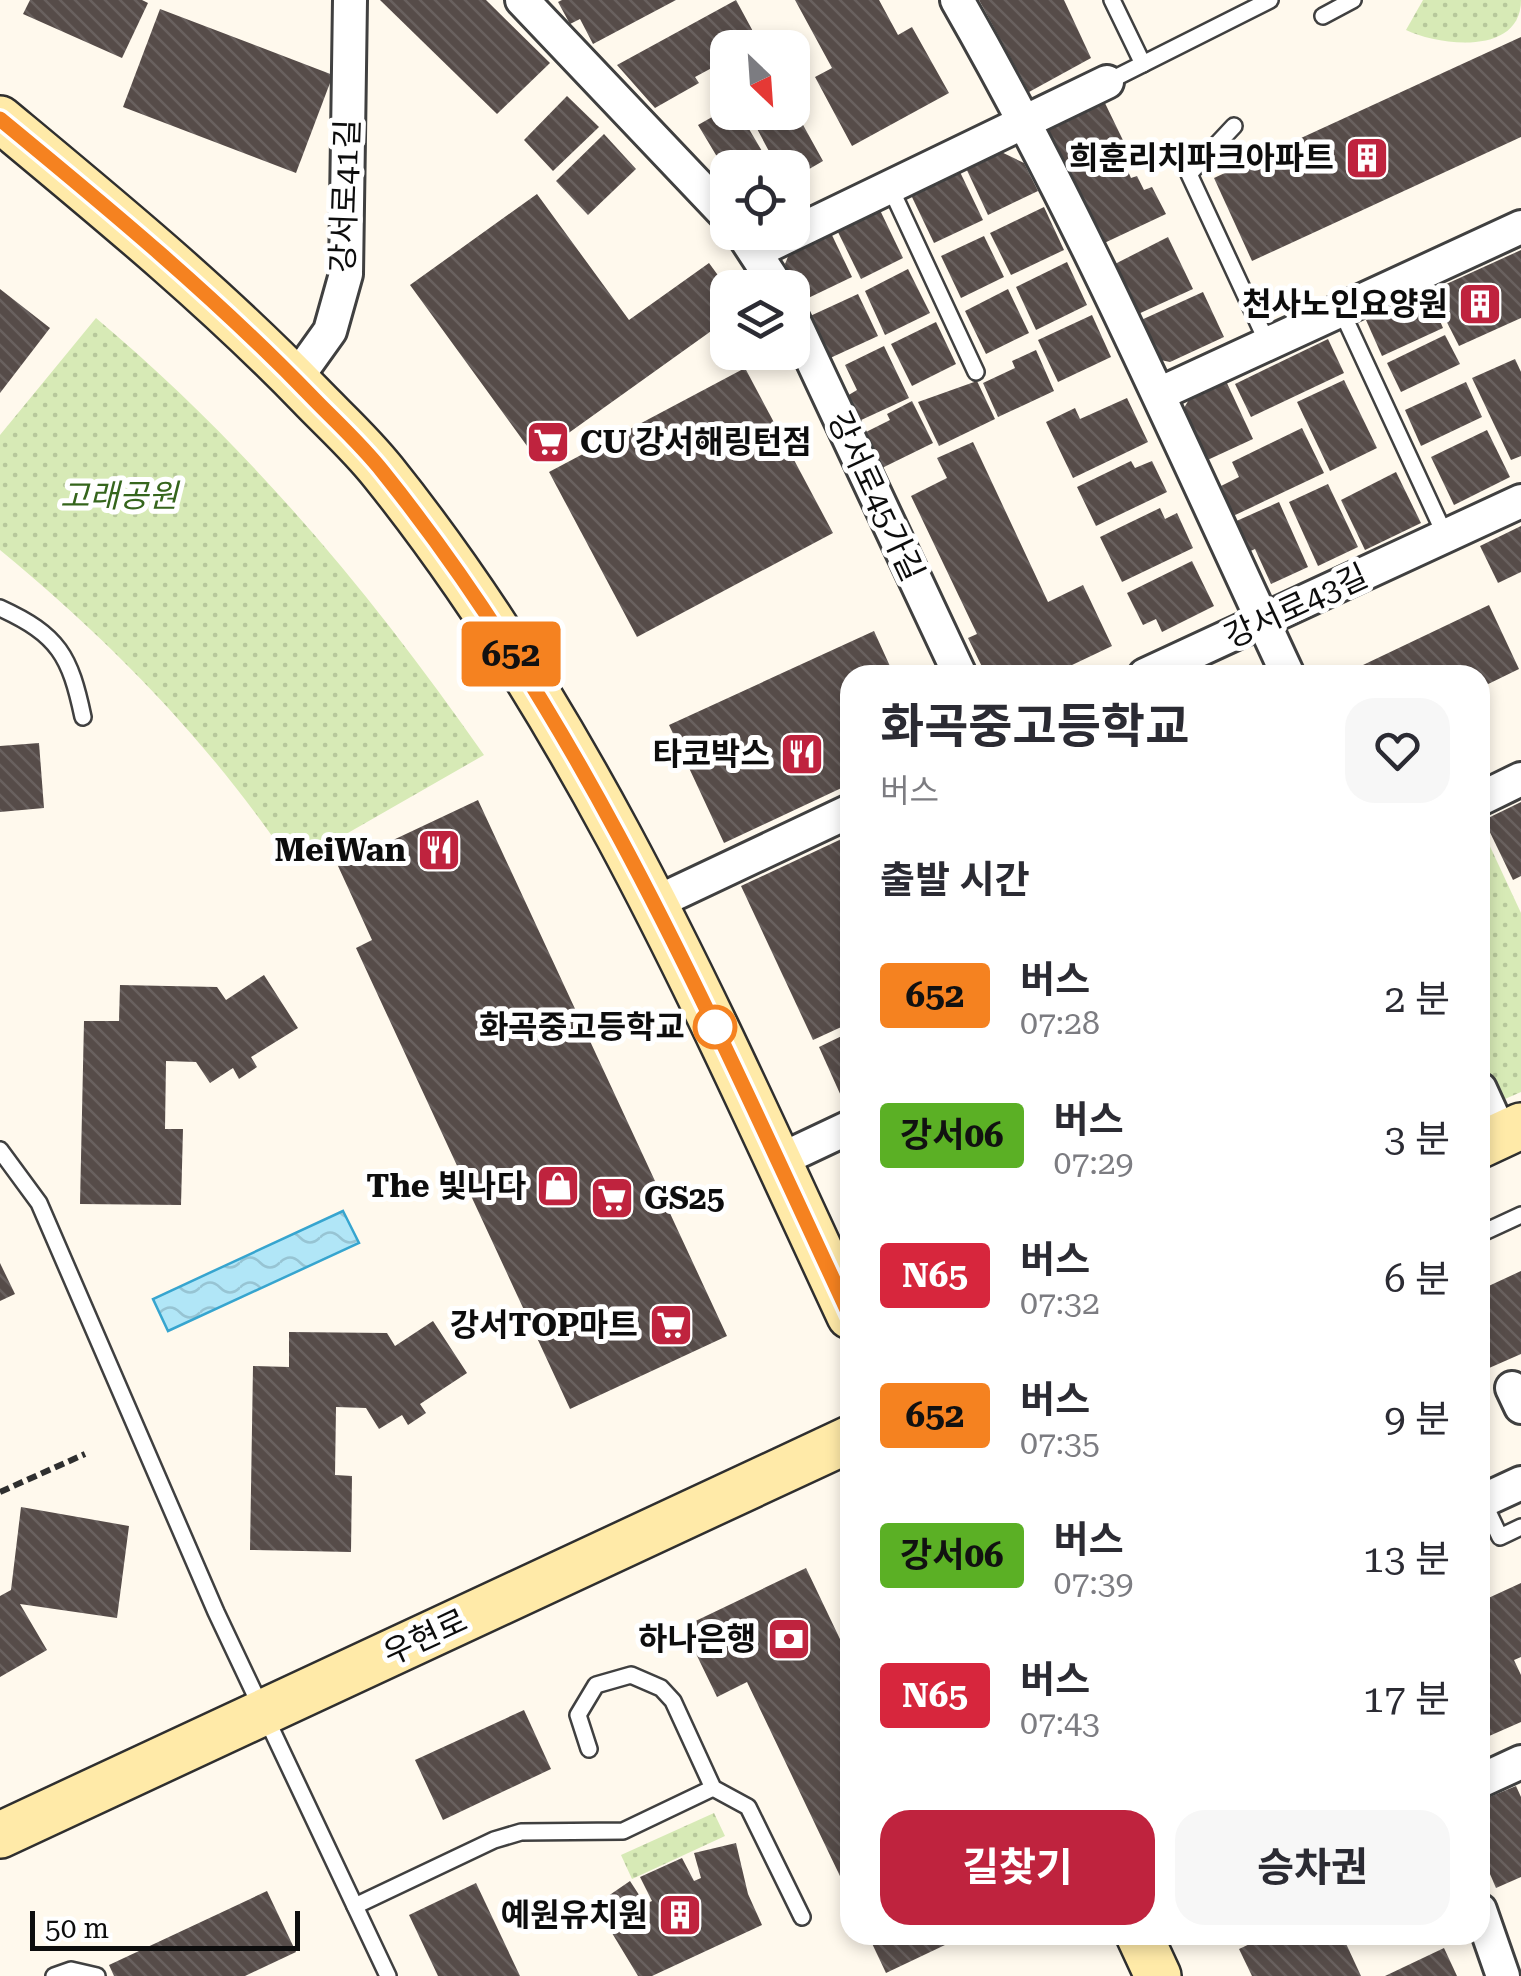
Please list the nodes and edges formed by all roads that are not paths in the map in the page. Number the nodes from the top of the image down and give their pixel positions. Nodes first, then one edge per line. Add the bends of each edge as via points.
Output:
1 (350, 0) edge
2 (522, 0) edge
3 (957, 0) edge
4 (1112, 0) edge
5 (1270, 0) edge
6 (1353, 0) edge
7 (1322, 16) dead end
8 (1143, 64) junction
9 (1107, 82) joint
10 (0, 119) edge
11 (1026, 122) junction
12 (1234, 126) dead end
13 (890, 188) junction
14 (710, 199) edge
15 (810, 219) edge
16 (1521, 227) edge
17 (1340, 310) junction
18 (1268, 344) junction
19 (810, 355) edge
20 (976, 372) dead end
21 (295, 380) junction
22 (1159, 394) junction
23 (1521, 501) edge
24 (1446, 537) junction
25 (0, 608) edge
26 (1263, 622) junction
27 (955, 665) edge
28 (1167, 665) edge
29 (1283, 665) edge
30 (84, 717) dead end
31 (1521, 780) edge
32 (1490, 794) edge
33 (840, 816) edge
34 (655, 903) junction
35 (1490, 1111) edge
36 (840, 1133) edge
37 (1501, 1135) edge
38 (0, 1150) edge
39 (778, 1161) junction
40 (1521, 1215) edge
41 (1490, 1229) edge
42 (840, 1294) edge
43 (840, 1444) edge
44 (1521, 1483) edge
45 (1490, 1498) edge
46 (1490, 1517) edge
47 (1521, 1527) edge
48 (263, 1712) junction
49 (589, 1749) dead end
50 (1521, 1762) edge
51 (1490, 1776) edge
52 (713, 1788) junction
53 (0, 1835) edge
54 (355, 1906) junction
55 (802, 1917) dead end
56 (1490, 1939) edge
57 (1143, 1945) edge
58 (54, 1976) edge
59 (97, 1976) edge
60 (388, 1976) edge
61 (1158, 1976) edge
62 (1503, 1976) edge

1 - 21 street, 강서로41길 via 346,274 330,331
2 - 14 street
3 - 11 street
4 - 8 lane
5 - 8 lane
6 - 7 lane
8 - 9 lane
9 - 11 street
10 - 21 main road via 220,303
11 - 13 street
11 - 22 street
12 - 18 lane via 1189,174
13 - 15 street
13 - 20 lane
16 - 17 street
17 - 18 street
17 - 24 lane
18 - 22 street
19 - 27 street, 강서로45가길
21 - 34 main road via 382,470 485,613 583,766
22 - 26 street
23 - 24 street, 강서로43길
24 - 26 street, 강서로43길
25 - 30 lane via 41,627 72,666
26 - 28 street, 강서로43길
26 - 29 street
31 - 32 street
33 - 34 street
34 - 39 main road
35 - 37 street
36 - 39 street
38 - 48 lane via 38,1203
39 - 42 main road
40 - 41 lane
43 - 48 main road, 우현로
44 - 45 street
46 - 47 lane via 1500,1536
48 - 53 main road, 우현로
48 - 54 lane
49 - 52 lane via 578,1715 584,1699 613,1677 647,1680 672,1702
50 - 51 street
52 - 54 lane via 623,1831 521,1832 494,1840
52 - 55 lane via 748,1806
54 - 60 lane
56 - 62 street
57 - 61 main road
58 - 59 lane via 83,1970

